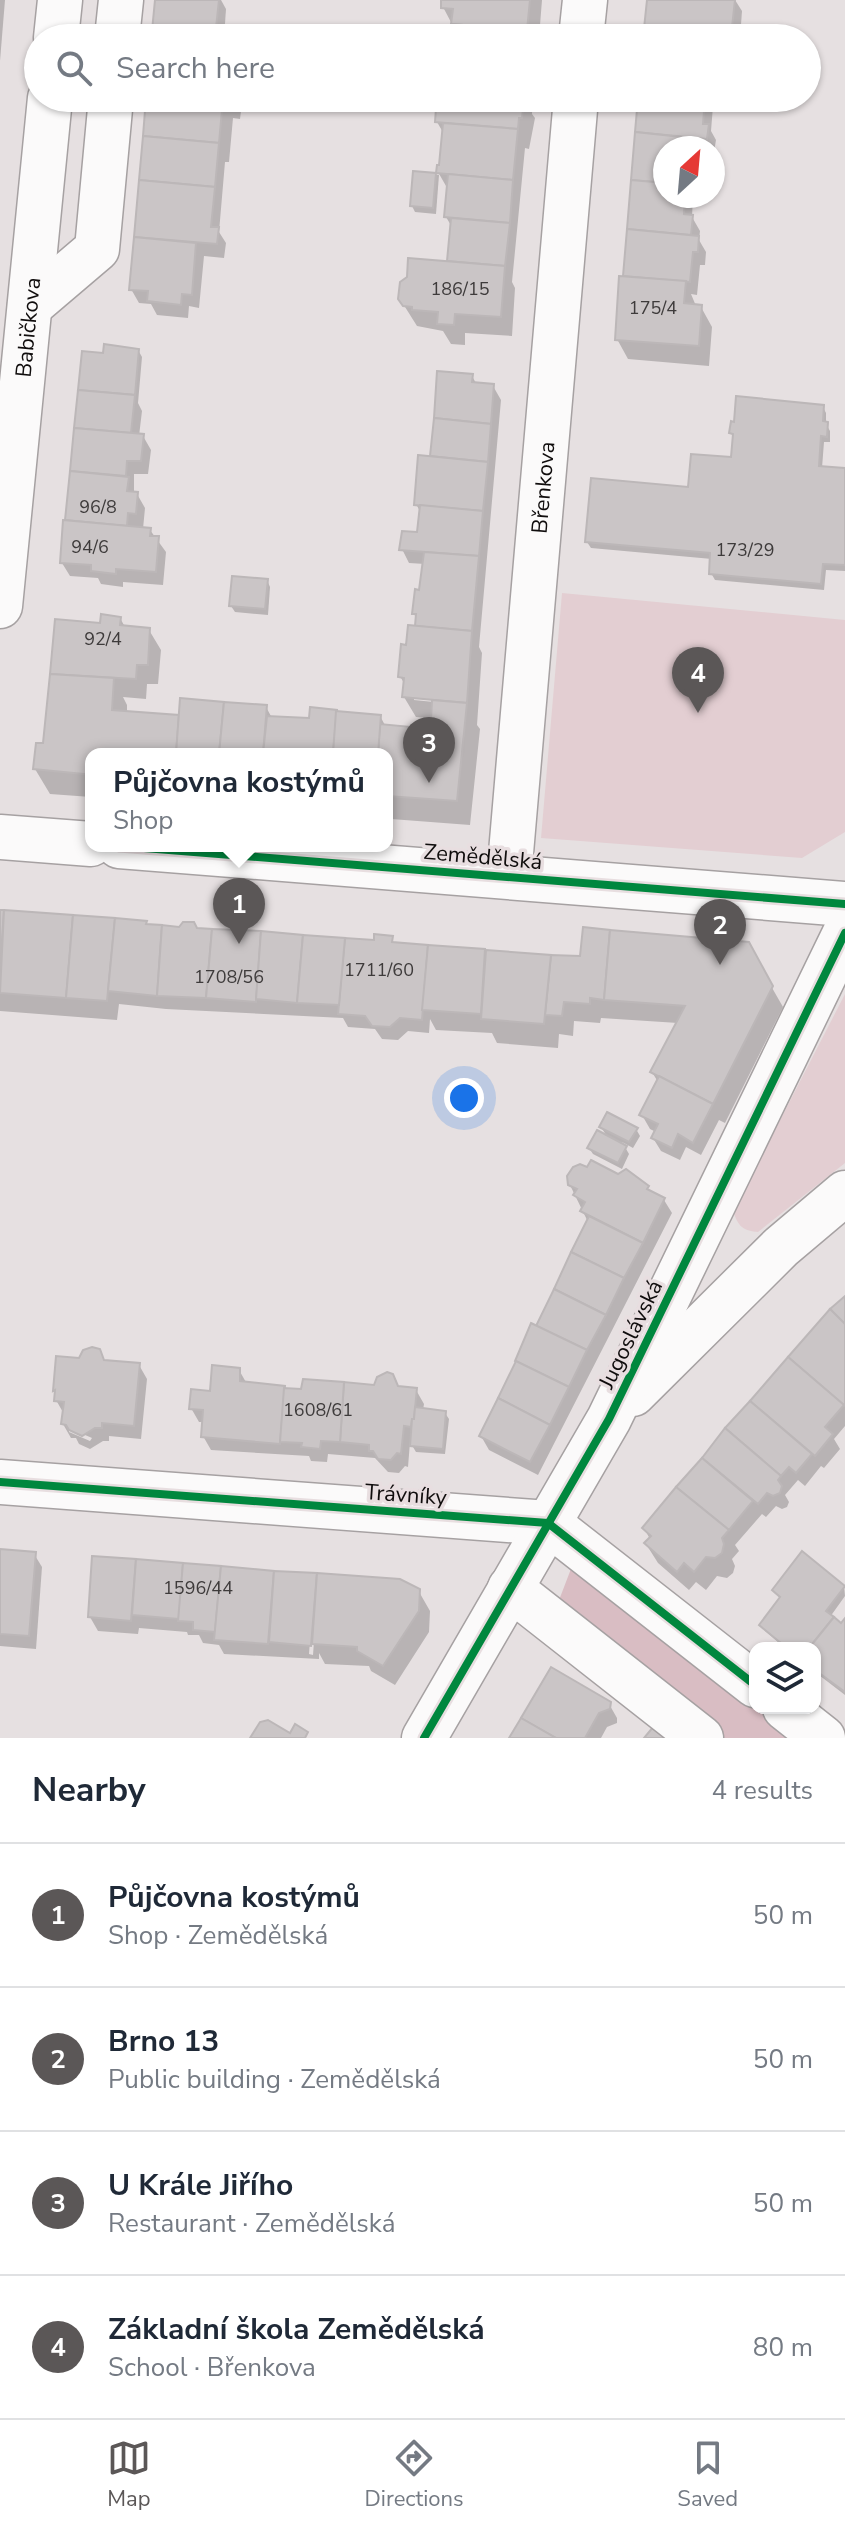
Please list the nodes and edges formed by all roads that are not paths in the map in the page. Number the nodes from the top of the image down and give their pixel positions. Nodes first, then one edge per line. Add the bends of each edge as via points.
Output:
1 (60, 0) edge
2 (121, 0) edge
3 (585, 0) edge
4 (57, 24) edge
5 (118, 24) edge
6 (582, 24) edge
7 (49, 112) edge
8 (110, 112) edge
9 (575, 112) edge
10 (30, 306) junction
11 (0, 606) edge
12 (0, 837) edge
13 (85, 844) edge
14 (197, 852) edge
15 (509, 876) junction
16 (845, 904) edge
17 (845, 933) edge
18 (845, 1193) edge
19 (609, 1419) junction
20 (0, 1482) edge
21 (548, 1523) junction
22 (510, 1588) junction
23 (749, 1680) edge
24 (793, 1714) edge
25 (424, 1738) edge
26 (701, 1738) edge
27 (823, 1738) edge

1 - 4 street
2 - 5 street
3 - 6 street
7 - 10 street, Babičkova
8 - 10 street via 97,249
9 - 15 street, Břenkova
10 - 11 street, Babičkova
12 - 13 street
14 - 15 street, Zemědělská
15 - 16 street, Zemědělská
17 - 19 street, Jugoslávská
18 - 19 street, Jugoslávská via 781,1247
19 - 21 street, Jugoslávská
20 - 21 street, Trávníky
21 - 22 street, Jugoslávská
21 - 23 street
22 - 25 street, Jugoslávská
22 - 26 street
24 - 27 street

